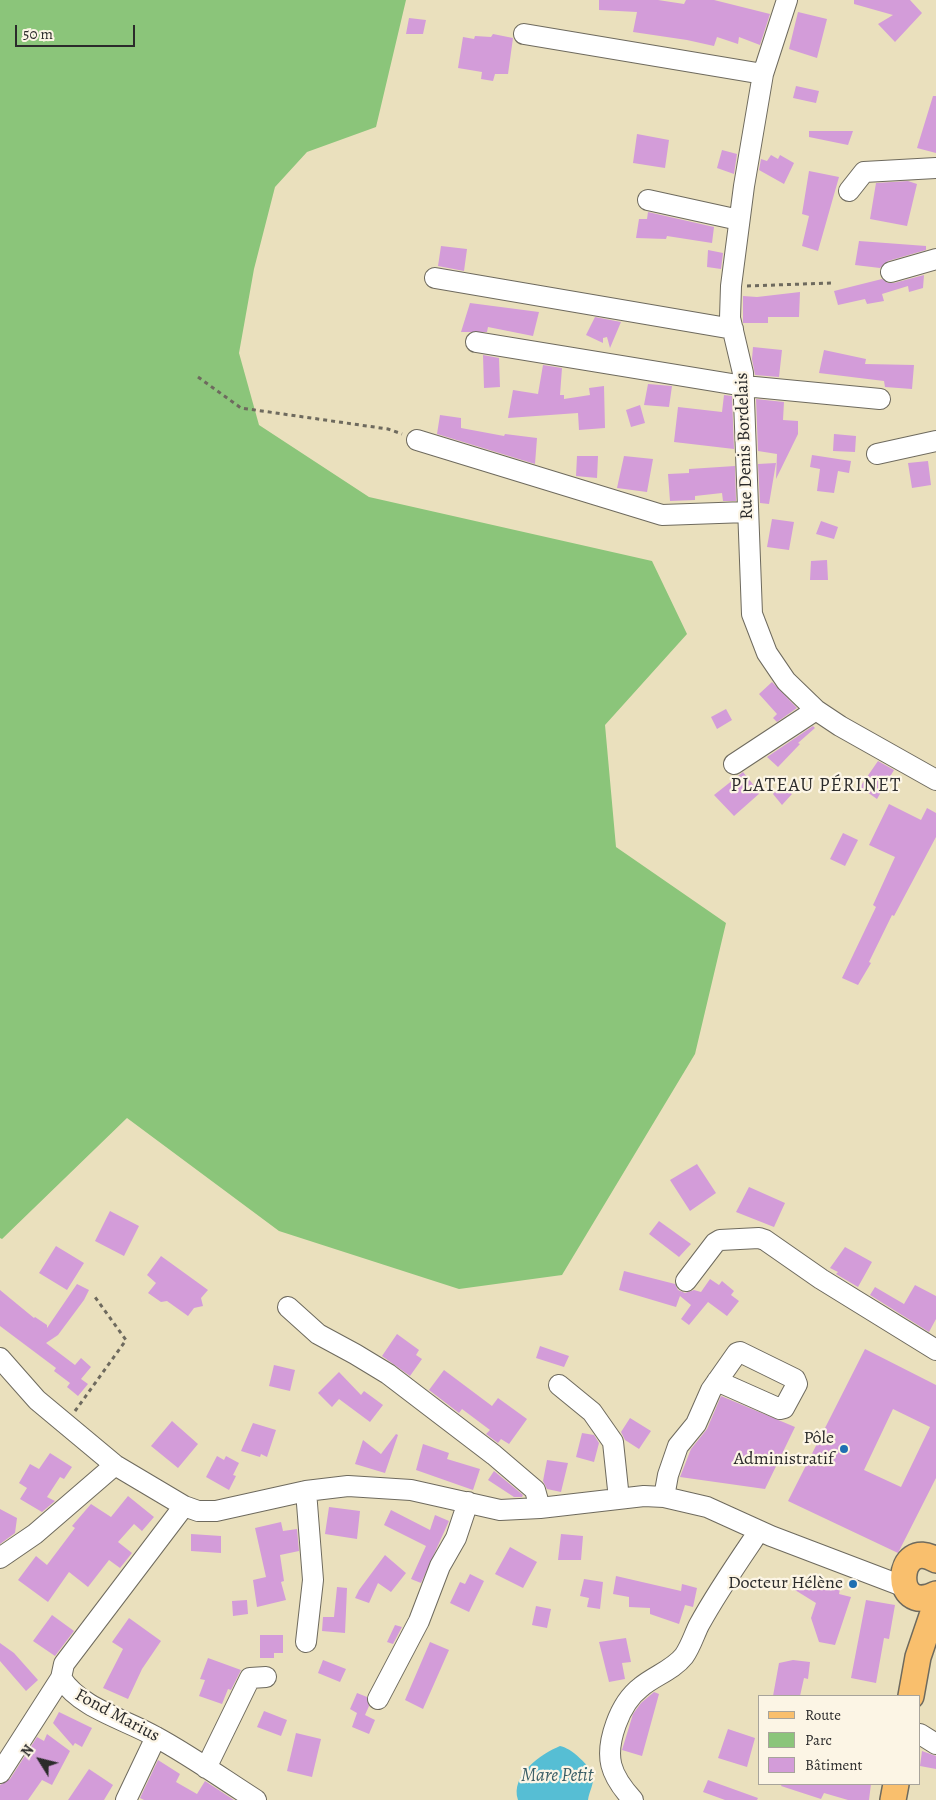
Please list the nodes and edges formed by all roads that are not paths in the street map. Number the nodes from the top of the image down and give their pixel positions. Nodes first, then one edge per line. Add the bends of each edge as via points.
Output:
1 (787, 0) edge
2 (524, 34) dead end
3 (596, 35) dead end
4 (764, 69) junction
5 (936, 168) edge
6 (849, 190) dead end
7 (648, 200) dead end
8 (739, 220) junction
9 (936, 259) edge
10 (891, 272) dead end
11 (436, 278) dead end
12 (733, 329) junction
13 (476, 342) dead end
14 (744, 386) junction
15 (880, 399) dead end
16 (417, 440) road end
17 (936, 441) edge
18 (877, 454) dead end
19 (748, 512) junction
20 (816, 710) junction
21 (734, 764) dead end
22 (936, 780) edge
23 (686, 1281) dead end
24 (288, 1307) dead end
25 (936, 1350) edge
26 (0, 1358) edge
27 (717, 1381) dead end
28 (559, 1385) dead end
29 (115, 1464) junction
30 (306, 1491) junction
31 (664, 1498) junction
32 (619, 1499) junction
33 (468, 1502) junction
34 (184, 1506) junction
35 (540, 1508) junction
36 (759, 1531) junction
37 (928, 1557) edge
38 (0, 1558) edge
39 (874, 1574) junction
40 (907, 1590) junction
41 (936, 1594) edge
42 (936, 1604) edge
43 (306, 1642) dead end
44 (918, 1657) junction
45 (266, 1677) dead end
46 (61, 1678) junction
47 (911, 1695) edge
48 (378, 1699) dead end
49 (921, 1735) edge
50 (156, 1737) junction
51 (936, 1744) edge
52 (206, 1768) junction
53 (0, 1772) edge
54 (896, 1785) edge
55 (126, 1800) edge
56 (256, 1800) edge
57 (633, 1800) edge
58 (893, 1800) edge

1 - 4 street, Rue Denis Bordelais
2 - 4 street
3 - 4 street
4 - 8 street, Rue Denis Bordelais
5 - 6 street via 864,172
7 - 8 street
8 - 12 street, Rue Denis Bordelais via 731,286
9 - 10 street
11 - 12 street
12 - 14 street, Rue Denis Bordelais
13 - 14 street
14 - 15 street
14 - 19 street, Rue Denis Bordelais
16 - 19 street via 662,514
17 - 18 street
19 - 20 street, Rue Denis Bordelais via 752,614 767,653 786,681
20 - 21 street
20 - 22 street, Rue Denis Bordelais
23 - 25 street via 720,1240 762,1239
24 - 35 street via 318,1334 388,1374 494,1455 536,1490
26 - 29 street via 37,1400
27 - 31 street via 696,1424 678,1446
28 - 32 street via 592,1412 613,1442
29 - 34 street
29 - 38 street via 35,1534
30 - 33 street via 348,1486 410,1490
30 - 34 street via 216,1511 198,1511
30 - 43 street via 313,1580
31 - 32 street
31 - 36 street via 707,1507
32 - 35 street
33 - 35 street via 500,1510
33 - 48 street via 456,1538 440,1566 419,1621
34 - 46 street, Fond Marius via 64,1664
36 - 39 street
36 - 57 street via 699,1625 684,1655 677,1664 630,1697 617,1719 609,1742 609,1757 612,1771
37 - 39 street
37 - 40 main road via 905,1567 903,1581
39 - 40 street
40 - 41 main road via 922,1598
40 - 44 main road
42 - 44 main road
44 - 47 main road
45 - 52 street via 250,1678
46 - 50 street, Fond Marius via 81,1700
46 - 53 street
49 - 51 street
50 - 52 street, Fond Marius
50 - 55 street
52 - 56 street, Fond Marius
54 - 58 main road

